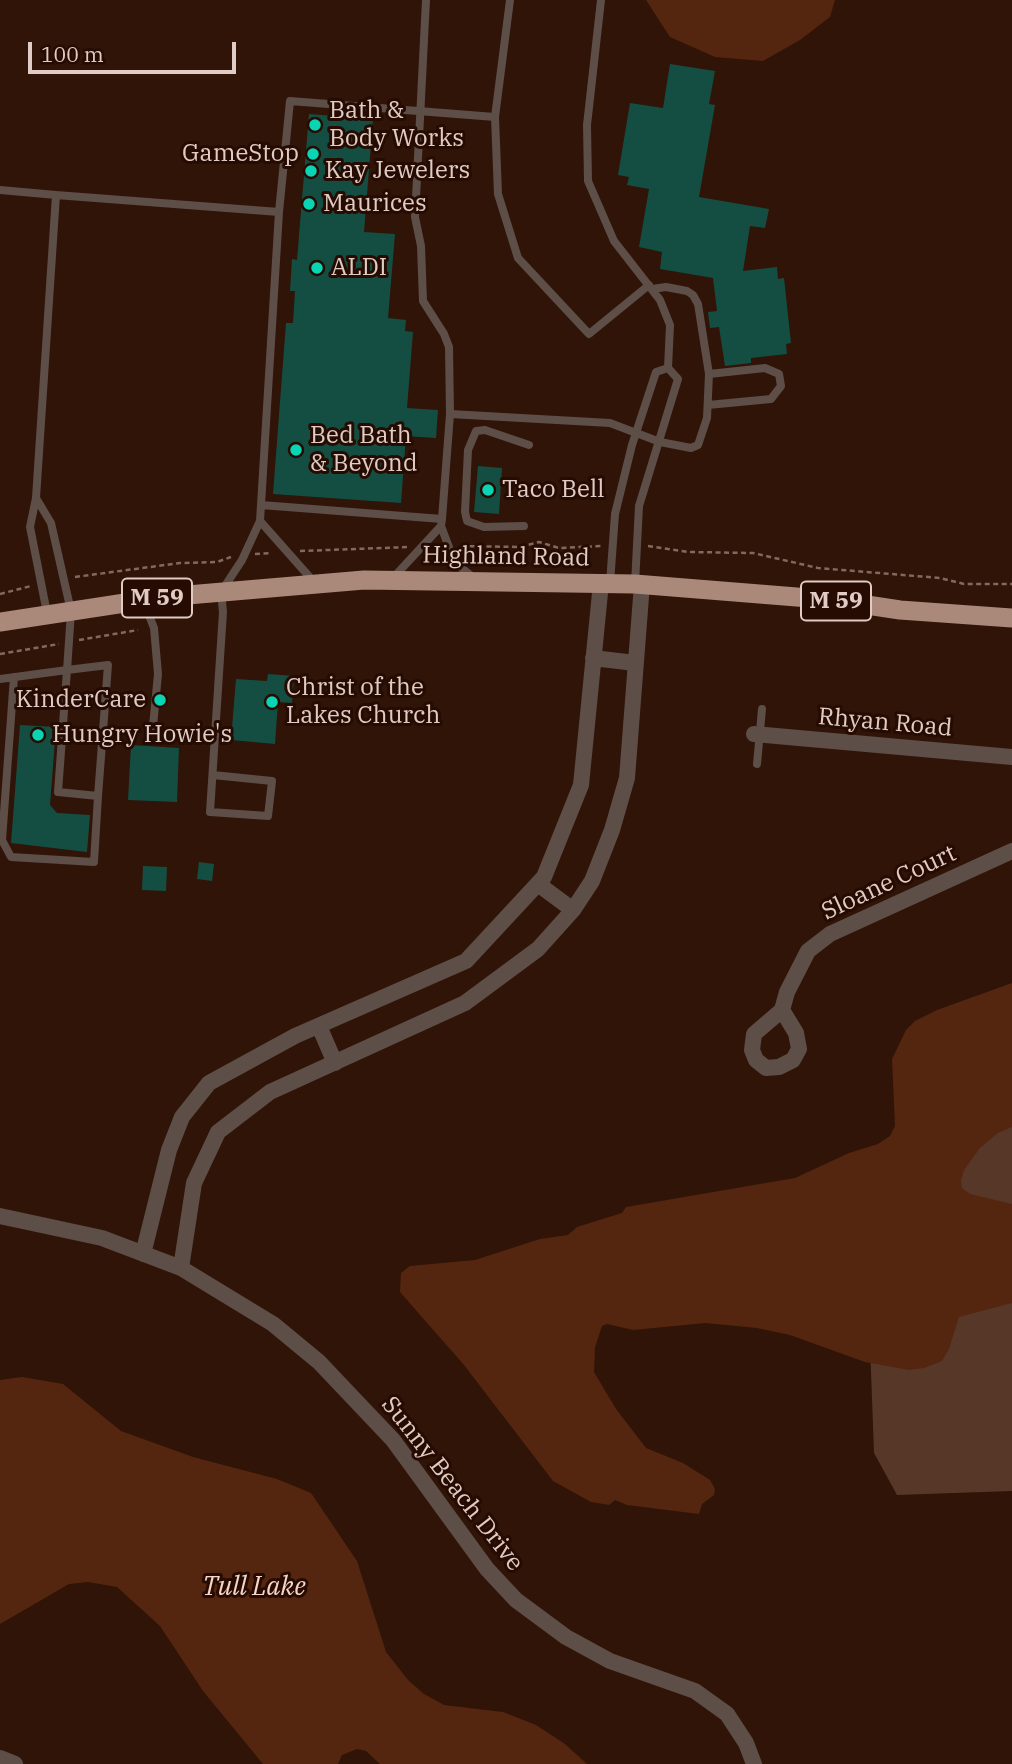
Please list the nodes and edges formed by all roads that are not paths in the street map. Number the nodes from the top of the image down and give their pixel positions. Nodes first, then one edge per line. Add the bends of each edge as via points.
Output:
1 (426, 0) edge
2 (510, 0) edge
3 (601, 0) edge
4 (418, 109) junction
5 (495, 117) junction
6 (0, 190) edge
7 (56, 195) junction
8 (279, 212) junction
9 (650, 287) junction
10 (668, 368) junction
11 (709, 374) junction
12 (708, 405) junction
13 (450, 414) junction
14 (635, 434) junction
15 (660, 443) junction
16 (529, 445) dead end
17 (36, 498) junction
18 (261, 505) junction
19 (260, 521) junction
20 (441, 523) junction
21 (524, 526) dead end
22 (391, 580) junction
23 (477, 581) junction
24 (315, 583) junction
25 (606, 583) junction
26 (638, 584) junction
27 (221, 592) junction
28 (143, 600) junction
29 (71, 611) junction
30 (47, 614) junction
31 (1012, 618) edge
32 (0, 622) edge
33 (593, 658) junction
34 (635, 663) junction
35 (67, 670) junction
36 (14, 677) junction
37 (0, 679) edge
38 (762, 709) dead end
39 (153, 726) dead end
40 (757, 735) junction
41 (1012, 757) edge
42 (757, 764) dead end
43 (213, 775) junction
44 (98, 796) junction
45 (1012, 850) edge
46 (538, 884) junction
47 (573, 910) junction
48 (782, 1010) dead end
49 (319, 1026) junction
50 (335, 1063) junction
51 (0, 1216) edge
52 (143, 1254) junction
53 (181, 1268) junction
54 (0, 1758) edge
55 (15, 1764) edge
56 (754, 1764) edge

1 - 4 lane
2 - 5 lane
3 - 9 lane via 587,125 588,181 614,241
4 - 5 lane
4 - 8 lane via 290,101
4 - 13 lane via 415,217 421,246 421,288 449,347
5 - 9 lane via 498,194 518,258 589,334
6 - 7 lane
7 - 8 lane
7 - 17 lane
8 - 18 lane
9 - 10 lane via 670,325
9 - 11 lane via 694,295
10 - 14 lane via 656,372
10 - 15 lane via 678,379
11 - 12 lane
11 - 12 lane via 768,369 779,374 781,386 771,399
12 - 15 lane via 698,445
13 - 14 lane via 610,423
13 - 20 lane
14 - 15 lane
14 - 25 lane via 615,514
15 - 26 lane via 639,506
16 - 21 lane via 485,430 476,432 468,450 464,512 467,521 484,527
17 - 29 lane via 51,523
17 - 30 lane via 30,527
18 - 19 lane
18 - 20 lane
19 - 24 lane
19 - 27 lane
20 - 22 lane
20 - 23 lane via 460,566
22 - 23 highway, Highland Road / M 59
22 - 24 highway, Highland Road / M 59
23 - 25 highway, Highland Road / M 59
24 - 27 highway, Highland Road / M 59
25 - 26 highway, Highland Road / M 59
25 - 33 street
26 - 31 highway, Highland Road / M 59
26 - 34 street
27 - 28 highway, Highland Road / M 59
27 - 43 lane
28 - 29 highway, Highland Road / M 59
28 - 39 lane via 154,628 158,674
29 - 30 highway, Highland Road / M 59
29 - 35 lane
30 - 32 highway, Highland Road / M 59
33 - 34 street
33 - 46 street via 581,785
34 - 47 street via 627,778 592,881
35 - 36 lane
35 - 44 lane via 58,792
35 - 44 lane via 108,666
36 - 37 lane
36 - 44 lane via 2,840 11,857 94,862
38 - 40 lane
40 - 41 street, Rhyan Road
40 - 42 lane
43 - 43 lane via 210,812 268,816 272,781
45 - 48 street, Sloane Court via 830,934 808,951 786,992
46 - 47 street
46 - 49 street via 466,961
47 - 50 street via 538,949 465,1003
49 - 50 street
49 - 52 street via 209,1083 182,1117
50 - 53 street via 270,1092 218,1132 194,1183
51 - 52 street, Sunny Beach Drive via 67,1229
52 - 53 street, Sunny Beach Drive
53 - 56 street, Sunny Beach Drive via 273,1324 319,1362 393,1440 487,1569 516,1600 566,1637 610,1661 695,1691 727,1714
54 - 55 street

